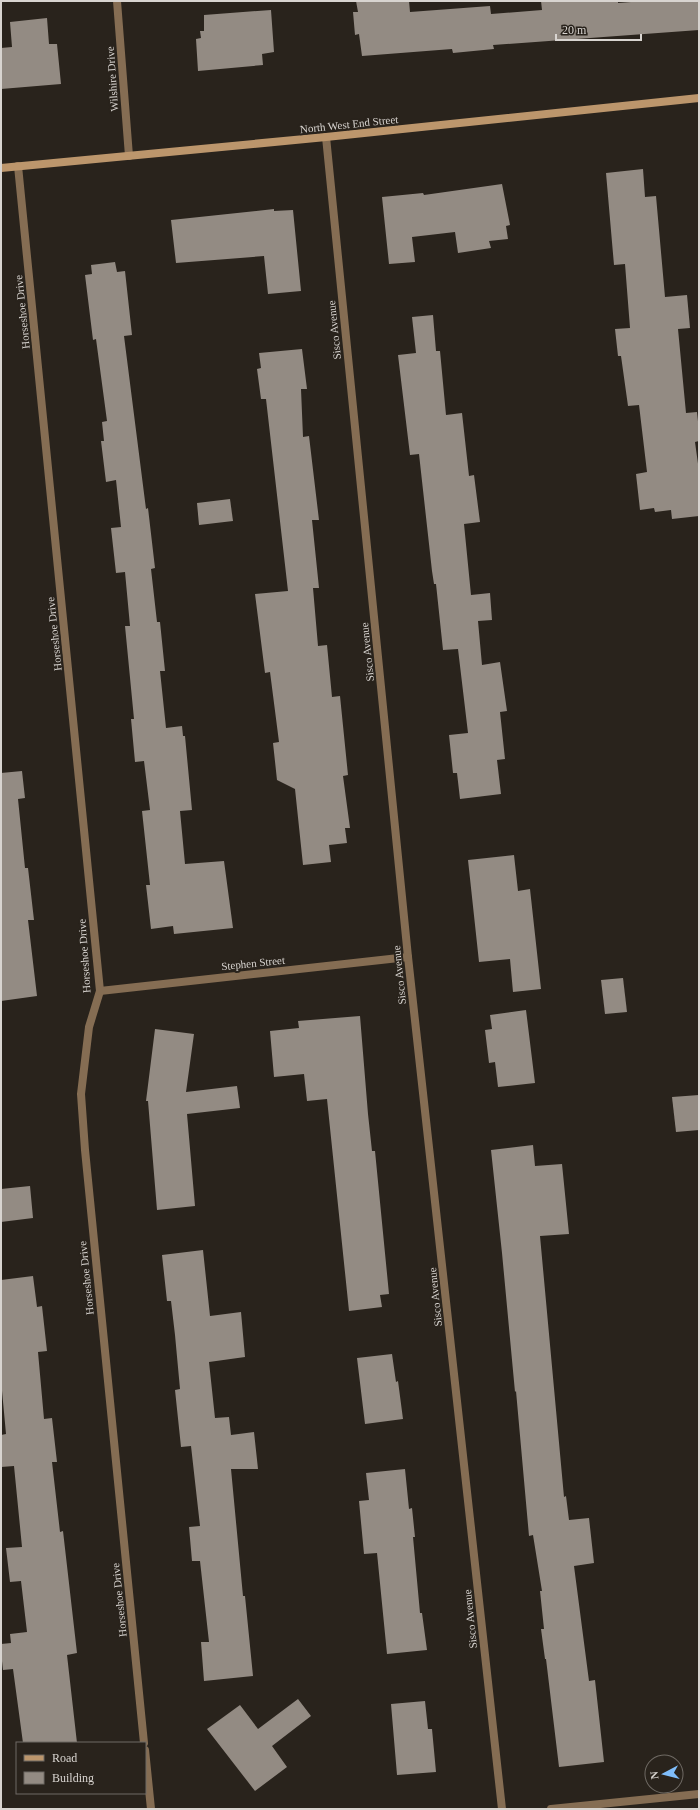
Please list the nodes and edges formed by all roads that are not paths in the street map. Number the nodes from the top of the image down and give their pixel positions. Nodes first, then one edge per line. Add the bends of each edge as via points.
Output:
1 (117, 1) edge
2 (699, 98) edge
3 (326, 138) junction
4 (129, 156) junction
5 (18, 166) junction
6 (1, 168) edge
7 (408, 957) junction
8 (100, 991) junction
9 (144, 1742) edge
10 (146, 1760) edge
11 (699, 1794) edge
12 (151, 1809) edge
13 (502, 1809) edge
14 (551, 1809) edge

1 - 4 street, Wilshire Drive
2 - 3 street, North West End Street
3 - 4 street, North West End Street
3 - 7 street, Sisco Avenue
4 - 5 street, North West End Street
5 - 6 street, North West End Street
5 - 8 street, Horseshoe Drive
7 - 8 street, Stephen Street
7 - 13 street, Sisco Avenue
8 - 9 street, Horseshoe Drive via 89,1027 81,1094
10 - 12 street
11 - 14 street

